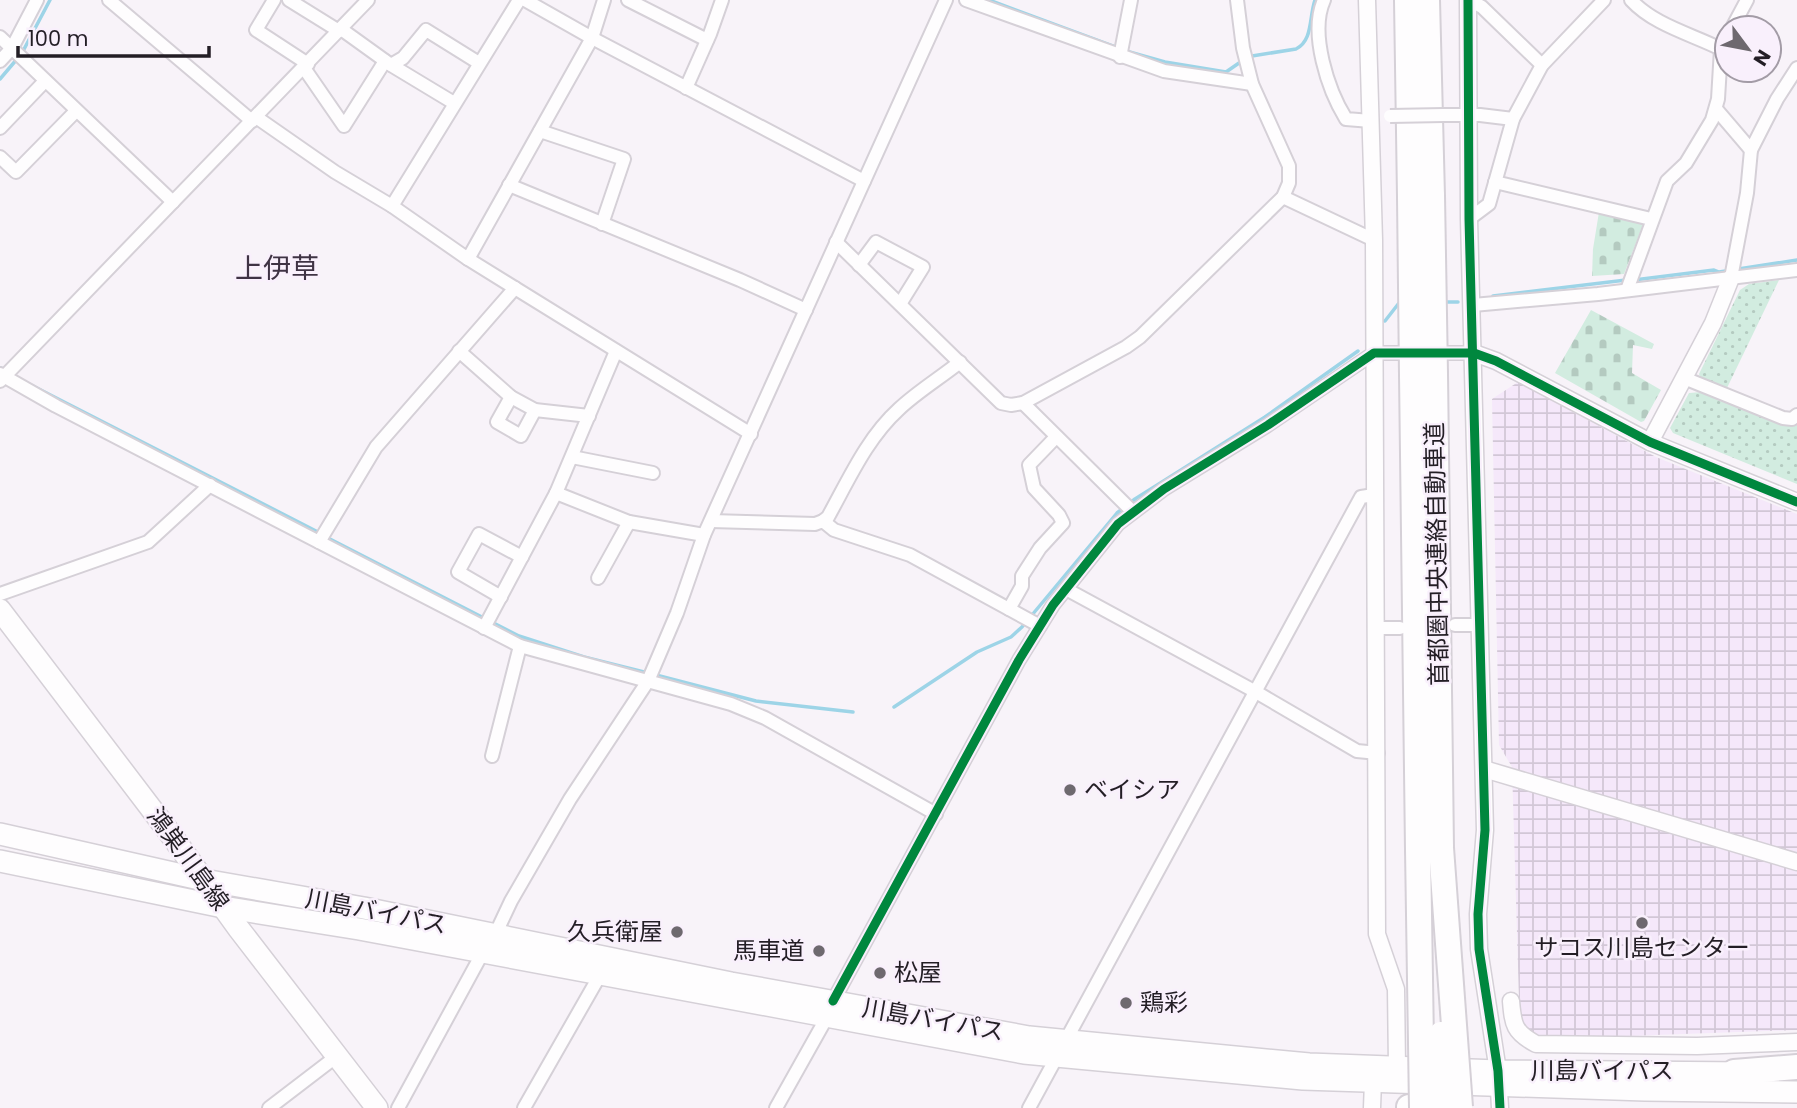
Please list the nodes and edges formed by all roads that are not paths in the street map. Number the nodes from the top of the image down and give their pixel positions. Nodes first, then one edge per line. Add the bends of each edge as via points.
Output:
1 (37, 0) edge
2 (109, 0) edge
3 (274, 0) edge
4 (289, 0) edge
5 (368, 0) edge
6 (519, 0) edge
7 (525, 0) edge
8 (604, 0) edge
9 (628, 0) edge
10 (722, 0) edge
11 (946, 0) edge
12 (966, 0) edge
13 (1131, 0) edge
14 (1237, 0) edge
15 (1324, 0) edge
16 (1367, 0) edge
17 (1407, 0) edge
18 (1427, 0) edge
19 (1469, 0) edge
20 (1604, 0) edge
21 (1631, 0) edge
22 (340, 30) junction
23 (0, 37) edge
24 (592, 38) junction
25 (1713, 39) edge
26 (707, 40) junction
27 (1121, 52) junction
28 (17, 53) junction
29 (0, 61) edge
30 (388, 63) junction
31 (479, 63) junction
32 (1542, 65) junction
33 (306, 66) junction
34 (1797, 68) edge
35 (45, 81) junction
36 (1252, 84) junction
37 (1719, 84) edge
38 (686, 88) junction
39 (454, 103) junction
40 (1716, 108) junction
41 (76, 111) junction
42 (1468, 115) junction
43 (254, 119) junction
44 (1371, 119) junction
45 (1513, 120) junction
46 (0, 128) edge
47 (540, 131) junction
48 (1751, 150) junction
49 (0, 157) edge
50 (864, 181) junction
51 (1495, 182) junction
52 (509, 185) junction
53 (1283, 197) junction
54 (1421, 197) junction
55 (173, 202) junction
56 (392, 206) junction
57 (1469, 219) junction
58 (1651, 219) junction
59 (602, 225) junction
60 (1374, 240) junction
61 (836, 242) junction
62 (468, 259) junction
63 (859, 265) junction
64 (1797, 270) edge
65 (1731, 278) junction
66 (1629, 283) junction
67 (515, 288) junction
68 (900, 304) junction
69 (1473, 305) junction
70 (806, 310) junction
71 (459, 351) junction
72 (616, 351) junction
73 (1374, 353) junction
74 (1475, 354) junction
75 (960, 362) junction
76 (1, 377) edge
77 (1684, 378) junction
78 (511, 397) junction
79 (1023, 403) junction
80 (535, 410) junction
81 (1797, 415) edge
82 (589, 416) junction
83 (751, 434) junction
84 (1056, 437) junction
85 (1650, 442) junction
86 (572, 457) junction
87 (653, 472) dead end
88 (211, 485) junction
89 (556, 493) junction
90 (1374, 495) junction
91 (1797, 502) edge
92 (1132, 511) junction
93 (710, 521) junction
94 (823, 521) junction
95 (629, 522) junction
96 (704, 536) junction
97 (318, 542) junction
98 (522, 557) junction
99 (598, 578) dead end
100 (1066, 589) junction
101 (0, 594) edge
102 (501, 597) junction
103 (1009, 609) junction
104 (0, 610) edge
105 (1455, 625) dead end
106 (1479, 625) junction
107 (1040, 626) junction
108 (484, 628) junction
109 (1376, 628) junction
110 (1400, 628) dead end
111 (520, 646) junction
112 (648, 681) junction
113 (1256, 692) junction
114 (1378, 753) junction
115 (492, 756) dead end
116 (1483, 769) junction
117 (936, 814) junction
118 (0, 834) edge
119 (1429, 848) junction
120 (0, 861) edge
121 (1797, 862) edge
122 (204, 880) junction
123 (223, 907) junction
124 (489, 944) junction
125 (600, 975) junction
126 (1511, 1000) dead end
127 (830, 1009) junction
128 (1797, 1042) edge
129 (1062, 1049) junction
130 (337, 1056) junction
131 (1397, 1066) junction
132 (1797, 1066) edge
133 (1734, 1072) junction
134 (1797, 1074) edge
135 (1498, 1078) junction
136 (1373, 1082) junction
137 (1797, 1092) edge
138 (269, 1108) edge
139 (377, 1108) edge
140 (398, 1108) edge
141 (524, 1108) edge
142 (776, 1108) edge
143 (1029, 1108) edge
144 (1372, 1108) edge
145 (1416, 1108) edge
146 (1451, 1108) edge
147 (1500, 1108) edge

1 - 28 street
2 - 43 street
3 - 33 street via 256,30
4 - 22 street
5 - 22 street
6 - 31 street
7 - 24 street
8 - 24 street
9 - 26 street
10 - 26 street
11 - 50 street
12 - 27 street
13 - 27 street
14 - 36 street
15 - 44 street via 1317,28 1337,104 1346,119
16 - 44 street
17 - 54 highway, 首都圏中央連絡自動車道
18 - 54 highway, 首都圏中央連絡自動車道
19 - 32 street
19 - 42 street
20 - 32 street
21 - 25 street via 1658,21
22 - 30 street
22 - 33 street
23 - 28 street
24 - 38 street
24 - 47 street
26 - 38 street
27 - 36 street via 1164,71
28 - 29 street
28 - 35 street
30 - 31 street via 403,58 426,30
30 - 33 street via 344,126
30 - 39 street
31 - 39 street
32 - 45 street
33 - 43 street
34 - 48 street
35 - 41 street
35 - 46 street
36 - 53 street via 1289,166
37 - 40 street
38 - 50 street
39 - 56 street
40 - 48 street
40 - 58 street via 1686,163 1667,181
41 - 49 street via 16,172
41 - 55 street
42 - 44 street, bridge
42 - 45 street
42 - 57 street
43 - 55 street
43 - 56 street
44 - 60 street
45 - 51 street
47 - 52 street
47 - 59 street via 624,159
48 - 65 street
50 - 61 street
51 - 57 street via 1489,204
51 - 58 street
52 - 59 street
52 - 62 street
53 - 60 street
53 - 79 street via 1140,337
54 - 119 highway, 首都圏中央連絡自動車道, bridge
55 - 76 street
56 - 62 street
57 - 69 street
58 - 66 street
59 - 70 street
60 - 73 street
61 - 63 street
61 - 70 street
62 - 67 street
63 - 68 street
63 - 68 street via 876,242 923,267
64 - 65 street
65 - 66 street
65 - 77 street
66 - 69 street
67 - 71 street
67 - 72 street
68 - 75 street
69 - 74 street
70 - 83 street
71 - 78 street
71 - 97 street via 376,447
72 - 82 street
72 - 83 street
73 - 74 street
73 - 90 street
73 - 92 street
74 - 85 street
74 - 106 street
75 - 79 street via 1001,403
75 - 94 street via 900,408 877,433
76 - 88 street
77 - 81 street via 1783,418
77 - 85 street
78 - 80 street
78 - 80 street via 497,422 521,436
79 - 84 street
80 - 82 street
82 - 86 street
83 - 93 street
84 - 92 street
84 - 103 street via 1029,466 1034,488 1063,523 1022,576 1022,586
85 - 91 street
86 - 87 street
86 - 89 street
88 - 97 street
88 - 101 street via 148,542
89 - 95 street
89 - 98 street
90 - 109 street
90 - 113 street via 1362,497
92 - 100 street
93 - 94 street
93 - 96 street
94 - 103 street via 834,530 910,555
95 - 96 street
95 - 99 street
96 - 112 street
97 - 108 street
98 - 102 street
98 - 102 street via 479,534 458,572
100 - 107 street
100 - 113 street
102 - 108 street
103 - 107 street
104 - 122 main road, 鴻巣川島線
105 - 106 street
106 - 116 street
107 - 117 street
108 - 111 street
109 - 110 street
109 - 114 street
111 - 112 street
111 - 115 street
112 - 117 street via 765,718
112 - 124 street via 570,799
113 - 114 street via 1357,751
113 - 129 street
114 - 131 street via 1377,934 1396,989
116 - 121 street
116 - 135 street via 1479,949
117 - 127 street
118 - 122 main road, 川島バイパス
119 - 145 highway, 首都圏中央連絡自動車道, bridge via 1419,924
119 - 146 highway, bridge
120 - 123 main road, 川島バイパス
122 - 123 main road, 鴻巣川島線
122 - 124 main road, 川島バイパス via 364,908
123 - 124 main road, 川島バイパス
123 - 130 main road, 鴻巣川島線
124 - 125 main road, 川島バイパス
124 - 127 main road, 川島バイパス
124 - 140 street
125 - 127 main road, 川島バイパス
125 - 141 street
126 - 128 street via 1515,1027 1536,1044
127 - 129 main road, 川島バイパス via 1024,1054
127 - 142 street
129 - 131 main road, 川島バイパス
129 - 136 main road, 川島バイパス via 1303,1079
129 - 143 street
130 - 138 street
130 - 139 main road, 鴻巣川島線
131 - 135 main road, 川島バイパス
132 - 133 highway
133 - 134 main road, 川島バイパス
133 - 135 main road, 川島バイパス
135 - 136 main road, 川島バイパス
135 - 137 main road, 川島バイパス
135 - 147 street
136 - 144 street

